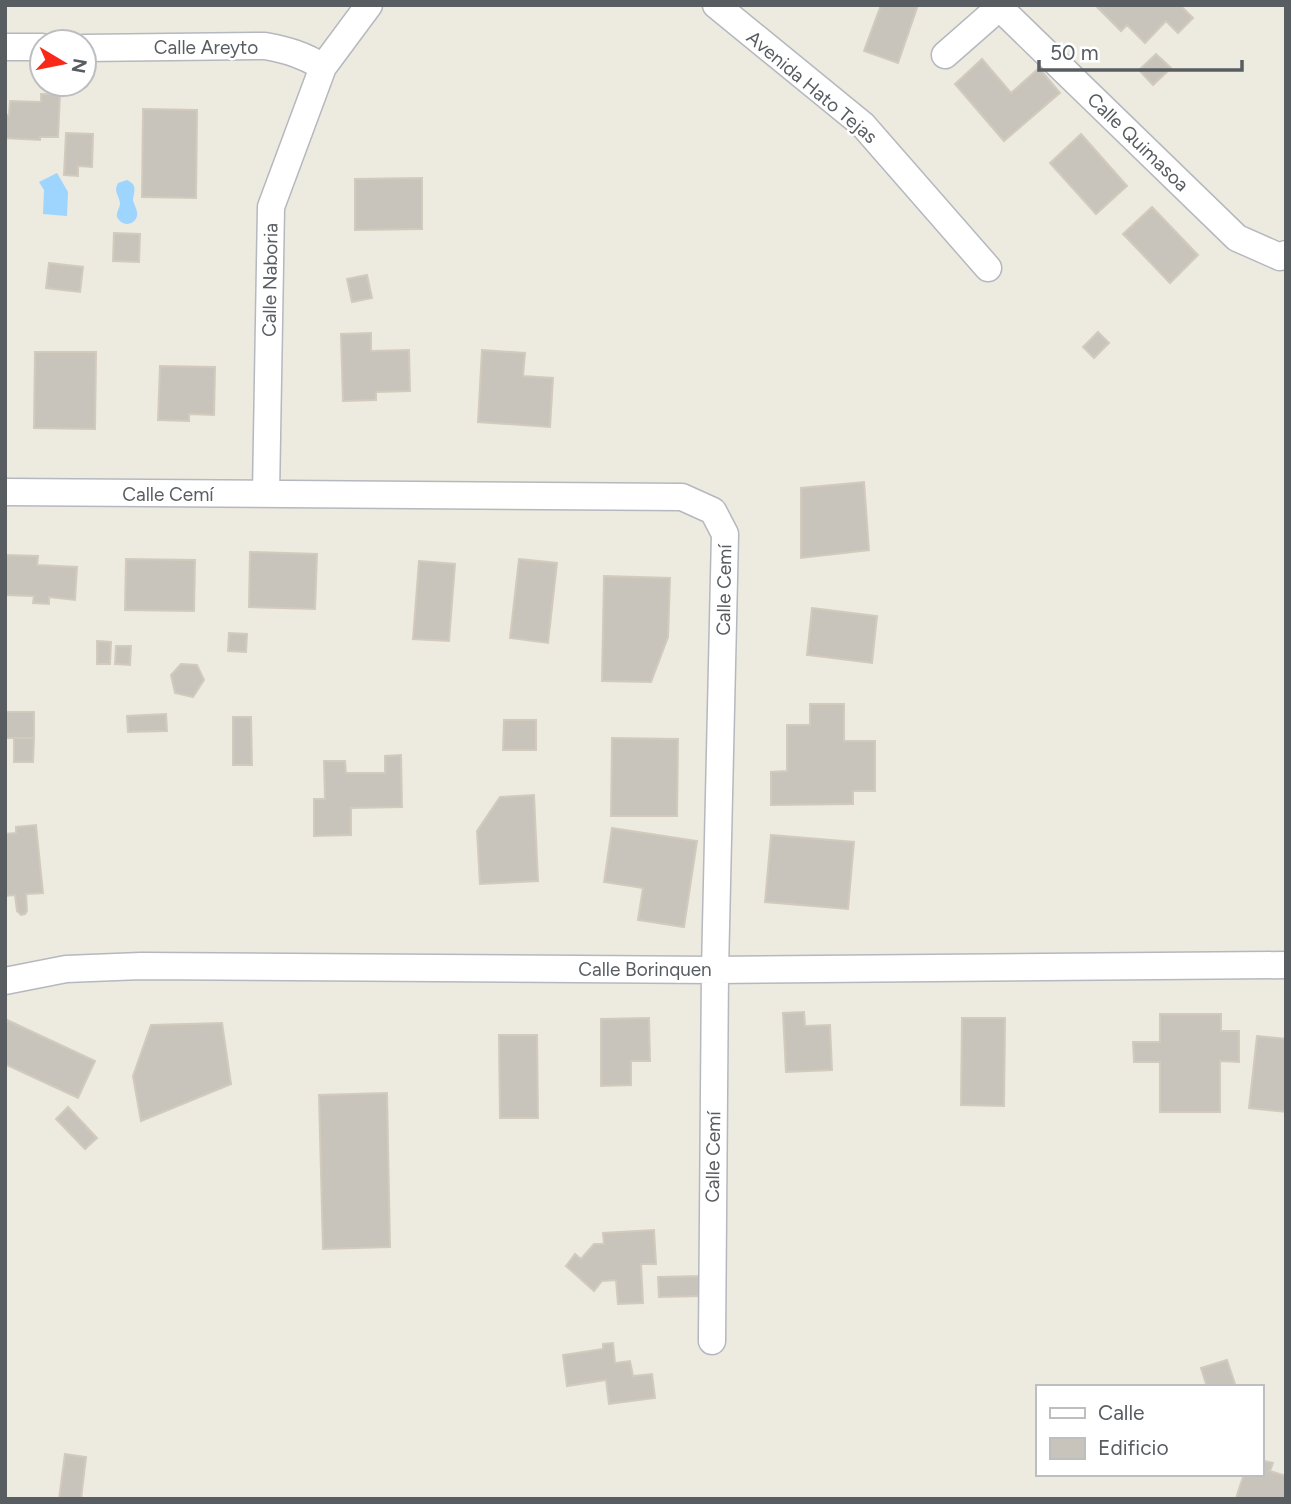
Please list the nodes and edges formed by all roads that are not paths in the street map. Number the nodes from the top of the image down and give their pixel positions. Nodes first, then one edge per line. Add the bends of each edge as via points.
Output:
1 (369, 5) edge
2 (716, 5) edge
3 (1001, 6) edge
4 (5, 47) edge
5 (28, 47) edge
6 (98, 48) edge
7 (944, 55) dead end
8 (323, 67) junction
9 (1286, 254) edge
10 (988, 268) dead end
11 (5, 492) edge
12 (266, 494) junction
13 (1286, 965) edge
14 (715, 970) junction
15 (5, 981) edge
16 (712, 1341) dead end

1 - 8 street, Calle Naboria
2 - 10 street, Avenida Hato Tejas via 863,125
3 - 7 street
3 - 9 street, Calle Quimasoa via 1237,238 1280,257
4 - 5 street
6 - 8 street, Calle Areyto via 265,46 290,51
8 - 12 street, Calle Naboria via 271,207
11 - 12 street, Calle Cemí
12 - 14 street, Calle Cemí via 682,497 713,511 725,534
13 - 14 street, Calle Borinquen
14 - 15 street, Calle Borinquen via 141,966 66,969
14 - 16 street, Calle Cemí

